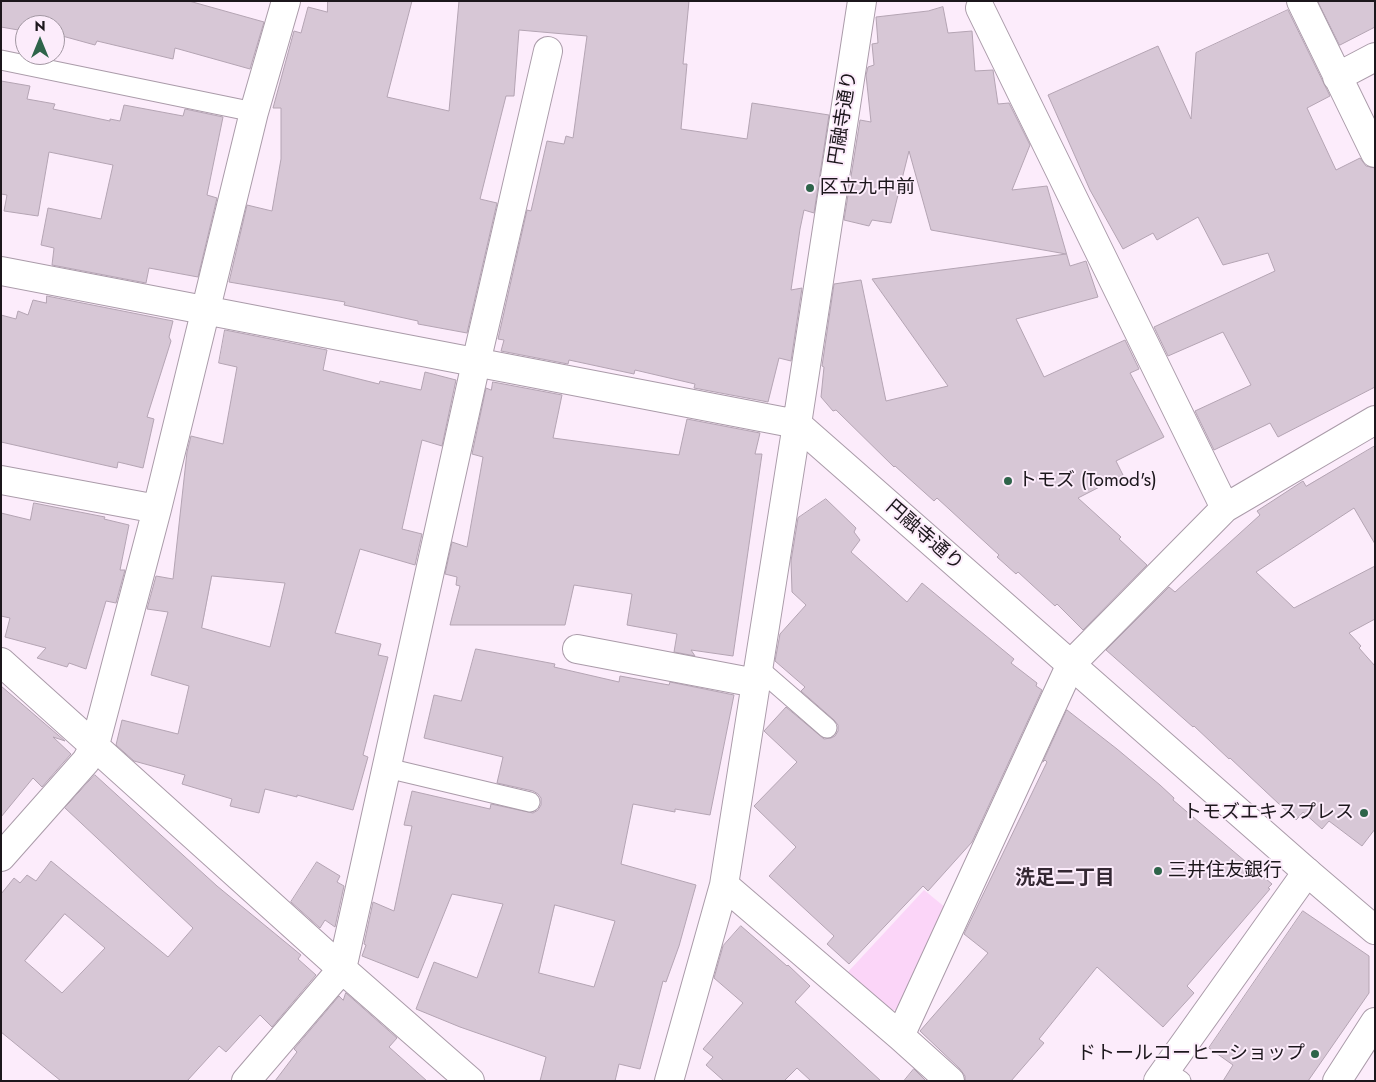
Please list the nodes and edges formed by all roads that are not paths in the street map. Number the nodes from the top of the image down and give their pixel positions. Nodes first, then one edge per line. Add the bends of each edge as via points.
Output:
1 (286, 1) edge
2 (862, 1) edge
3 (1301, 1) edge
4 (981, 5) edge
5 (548, 51) dead end
6 (1375, 57) edge
7 (1, 60) edge
8 (1337, 77) junction
9 (254, 112) junction
10 (1375, 153) edge
11 (1, 271) edge
12 (205, 309) junction
13 (476, 364) junction
14 (1375, 420) edge
15 (796, 424) junction
16 (1, 480) edge
17 (1225, 508) junction
18 (156, 509) junction
19 (576, 649) dead end
20 (1, 662) edge
21 (1071, 664) junction
22 (757, 675) junction
23 (827, 728) dead end
24 (95, 745) junction
25 (387, 768) junction
26 (530, 802) dead end
27 (1, 857) edge
28 (1306, 872) junction
29 (724, 885) junction
30 (1375, 930) edge
31 (342, 969) junction
32 (1375, 1022) edge
33 (900, 1036) junction
34 (1168, 1077) edge
35 (246, 1081) edge
36 (470, 1081) edge
37 (669, 1081) edge
38 (950, 1081) edge
39 (1337, 1081) edge

1 - 9 street
2 - 15 street, 円融寺通り
3 - 8 street
4 - 17 street
5 - 13 street
6 - 8 street
7 - 9 lane
8 - 10 street
9 - 12 street
11 - 12 street
12 - 13 street
12 - 18 street
13 - 15 street
13 - 25 street
14 - 17 street
15 - 21 street, 円融寺通り
15 - 22 street
16 - 18 street
17 - 21 street
18 - 24 street
19 - 22 street
20 - 24 street
21 - 28 street, 円融寺通り
21 - 33 street
22 - 23 lane
22 - 29 street
24 - 27 street via 86,761
24 - 31 street
25 - 26 lane
25 - 31 street
28 - 30 street, 円融寺通り
28 - 34 street
29 - 33 street
29 - 37 street
31 - 35 street
31 - 36 street
32 - 39 street
33 - 38 street

